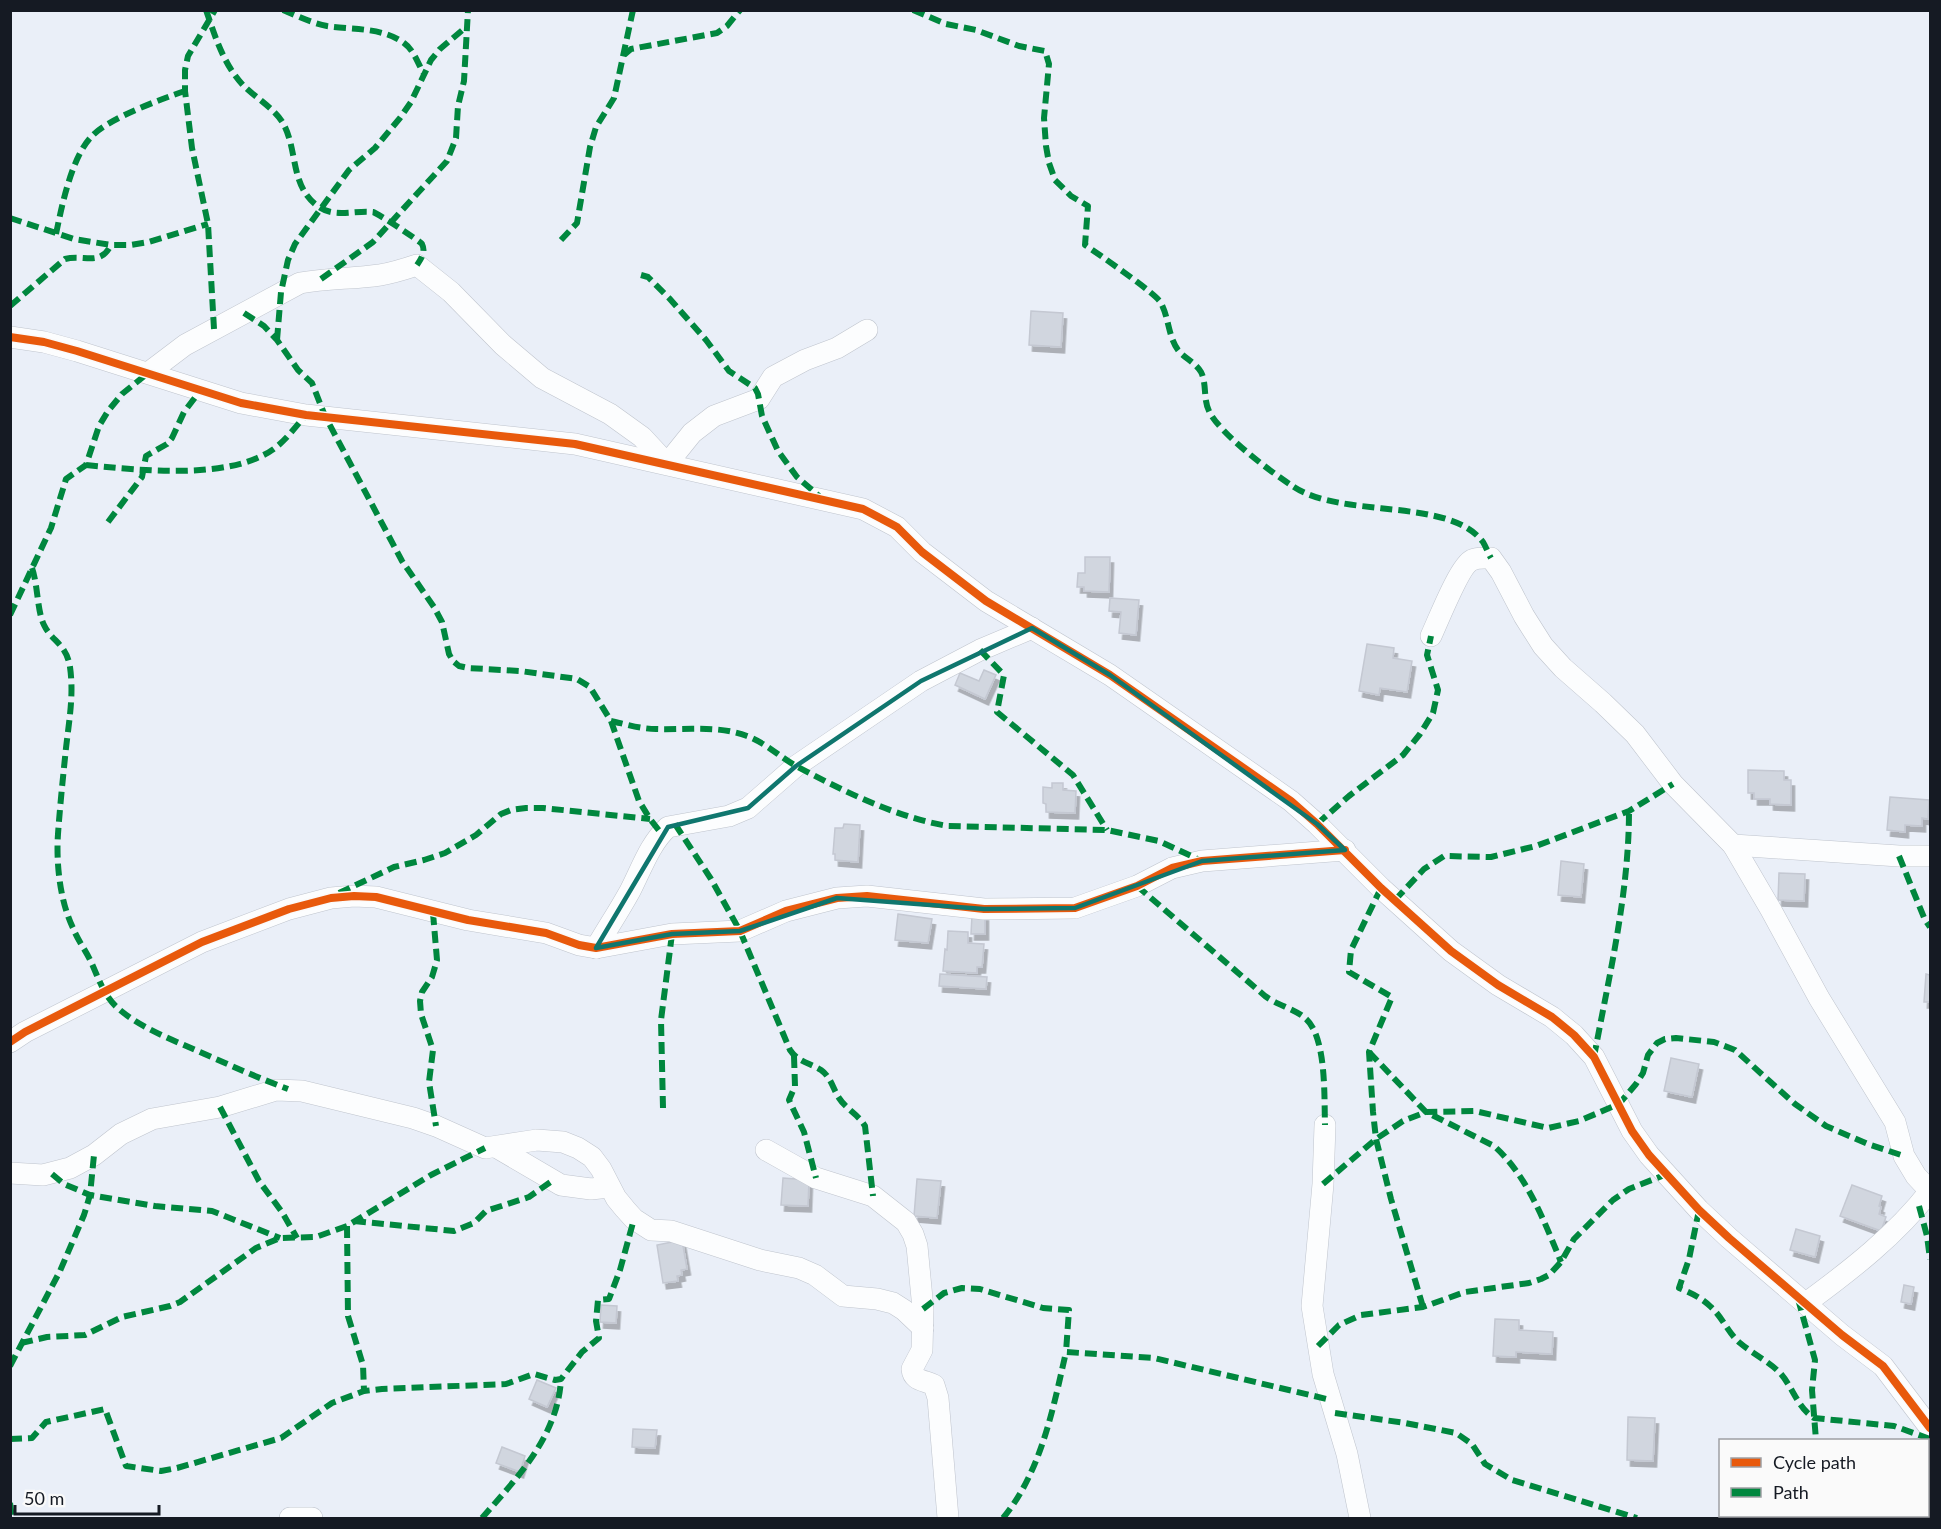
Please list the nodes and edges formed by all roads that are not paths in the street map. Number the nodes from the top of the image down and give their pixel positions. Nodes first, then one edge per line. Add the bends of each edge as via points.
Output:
1 (867, 330) dead end
2 (10, 337) edge
3 (148, 373) junction
4 (667, 464) junction
5 (1032, 628) junction
6 (1431, 636) dead end
7 (1733, 845) junction
8 (1345, 850) junction
9 (1930, 856) edge
10 (596, 948) junction
11 (10, 1042) edge
12 (1325, 1125) dead end
13 (496, 1147) junction
14 (766, 1150) dead end
15 (10, 1173) edge
16 (609, 1187) junction
17 (1930, 1191) edge
18 (1806, 1303) junction
19 (923, 1328) junction
20 (1930, 1428) edge
21 (290, 1518) edge
22 (312, 1518) edge
23 (948, 1518) edge
24 (1360, 1518) edge

1 - 4 street via 773,377 759,399 714,416 692,433
2 - 3 street via 66,348
3 - 4 street via 241,404 306,415 574,444
3 - 4 street via 185,345 300,283 383,275 417,265 542,378 609,414 642,437
4 - 5 street via 863,509 897,527 922,552 986,601
5 - 8 street via 1110,675 1259,779
5 - 10 street via 921,681 796,766 748,808 729,816 668,827 657,839
6 - 7 street via 1461,571 1470,560 1491,558 1543,646 1635,734 1673,784
7 - 9 street
7 - 17 street via 1895,1122 1904,1156
8 - 10 street via 1202,861 1172,868 1137,886 1075,908 984,909 867,896 837,898 786,911 740,931 672,934
8 - 18 street via 1451,951 1574,1035 1594,1057 1632,1131 1649,1155 1699,1210
10 - 11 street via 546,933 468,920 376,897 331,898 289,909 202,942
12 - 24 street via 1312,1306 1323,1374 1347,1454
13 - 15 street via 484,1148 413,1118 288,1089 144,1122 62,1171
13 - 16 street via 561,1185
13 - 16 street via 537,1140 563,1142 592,1158 602,1169
14 - 19 street via 816,1178 873,1196 906,1222 918,1255
16 - 19 street via 634,1219 651,1230 671,1231 760,1260 799,1268 843,1296 893,1303
17 - 18 street via 1882,1243
18 - 20 street via 1883,1366
19 - 23 street via 922,1350 912,1374 934,1385 938,1398
21 - 22 street

